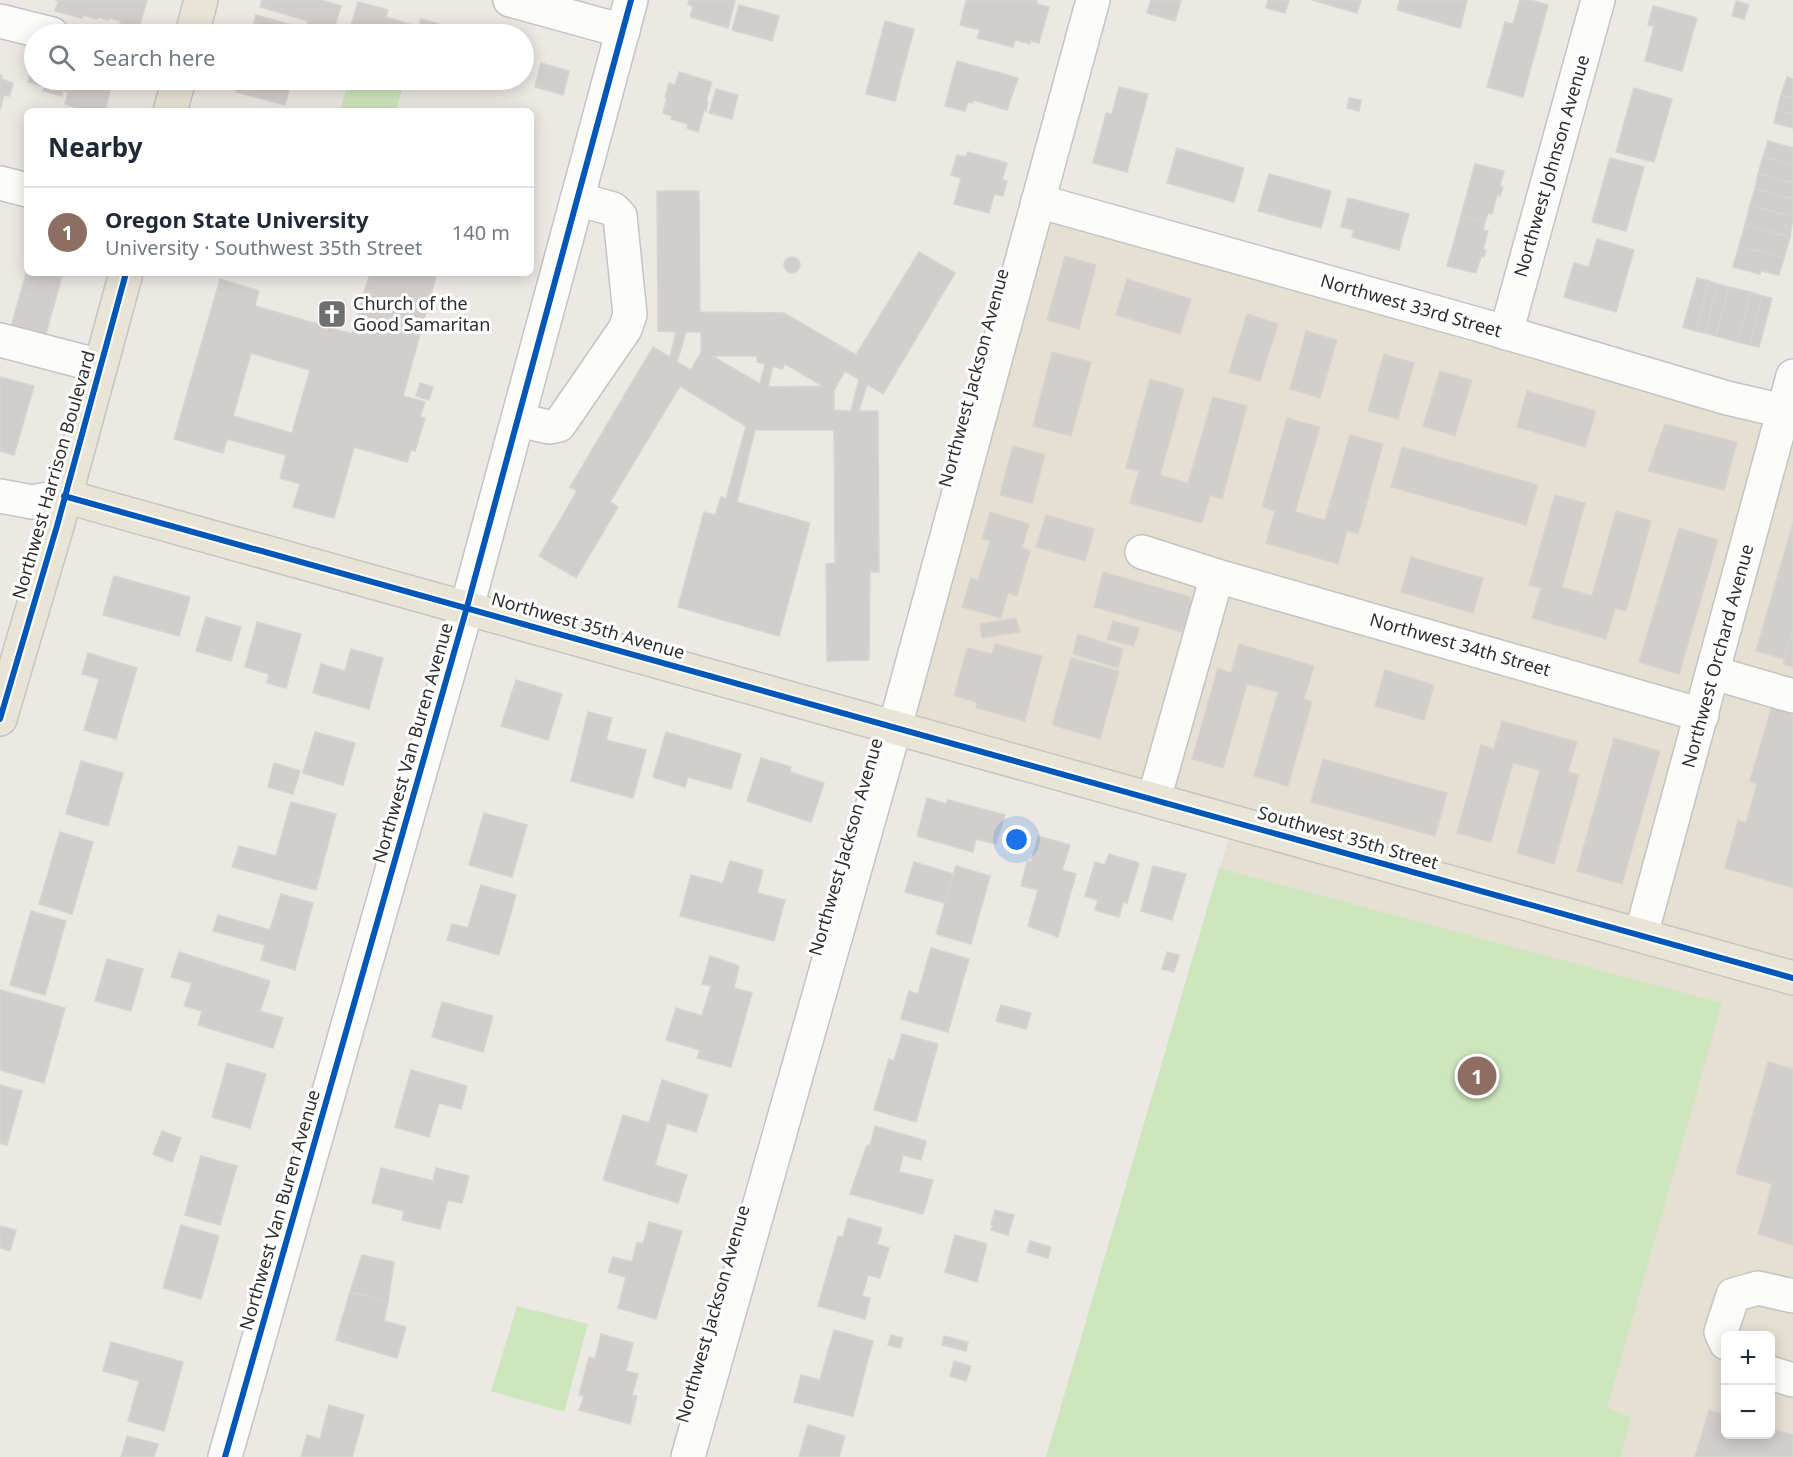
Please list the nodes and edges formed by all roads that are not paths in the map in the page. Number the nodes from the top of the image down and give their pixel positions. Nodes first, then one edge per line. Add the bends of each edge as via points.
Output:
1 (201, 0) edge
2 (510, 0) edge
3 (1094, 0) edge
4 (1598, 0) edge
5 (627, 15) edge
6 (0, 21) edge
7 (195, 24) edge
8 (24, 27) edge
9 (176, 90) edge
10 (171, 108) edge
11 (0, 183) edge
12 (24, 189) edge
13 (578, 199) junction
14 (1038, 201) junction
15 (125, 276) edge
16 (1506, 333) junction
17 (0, 340) edge
18 (100, 366) junction
19 (1793, 376) edge
20 (1783, 411) junction
21 (518, 420) junction
22 (64, 496) junction
23 (7, 498) edge
24 (1142, 552) dead end
25 (1217, 576) junction
26 (467, 607) junction
27 (8, 662) edge
28 (1714, 673) junction
29 (1793, 696) edge
30 (1702, 715) junction
31 (0, 719) edge
32 (896, 727) junction
33 (1154, 799) junction
34 (1641, 935) junction
35 (1793, 978) edge
36 (1793, 1296) edge
37 (1721, 1331) edge
38 (1775, 1375) edge
39 (1793, 1380) edge
40 (225, 1457) edge
41 (688, 1457) edge

1 - 7 main road
2 - 5 street
3 - 14 street, Northwest Jackson Avenue
4 - 16 street, Northwest Johnson Avenue
5 - 13 street, Northwest Van Buren Avenue
6 - 8 street
9 - 10 main road
11 - 12 street
13 - 21 street, Northwest Van Buren Avenue
13 - 21 street via 613,209 620,216 630,315 625,329 559,425 549,427
14 - 16 street, Northwest 33rd Street
14 - 32 street, Northwest Jackson Avenue
15 - 18 main road, Northwest Harrison Boulevard
16 - 20 street, Northwest 33rd Street
17 - 18 street
18 - 22 main road, Northwest Harrison Boulevard
19 - 20 street, Northwest Orchard Avenue
20 - 28 street, Northwest Orchard Avenue
21 - 26 street, Northwest Van Buren Avenue
22 - 23 street via 32,502
22 - 26 main road, Northwest 35th Avenue
22 - 27 main road, Northwest Harrison Boulevard
24 - 25 street, Northwest 34th Street
25 - 30 street, Northwest 34th Street
25 - 33 street
26 - 32 main road, Northwest 35th Avenue
26 - 40 street, Northwest Van Buren Avenue
27 - 31 main road, Northwest Harrison Boulevard
28 - 29 street
28 - 30 street, Northwest Orchard Avenue
30 - 34 street, Northwest Orchard Avenue
32 - 33 main road, Southwest 35th Street
32 - 41 street, Northwest Jackson Avenue
33 - 34 main road, Southwest 35th Street
34 - 35 main road, Southwest 35th Street
36 - 37 street via 1758,1288 1734,1295
38 - 39 street

